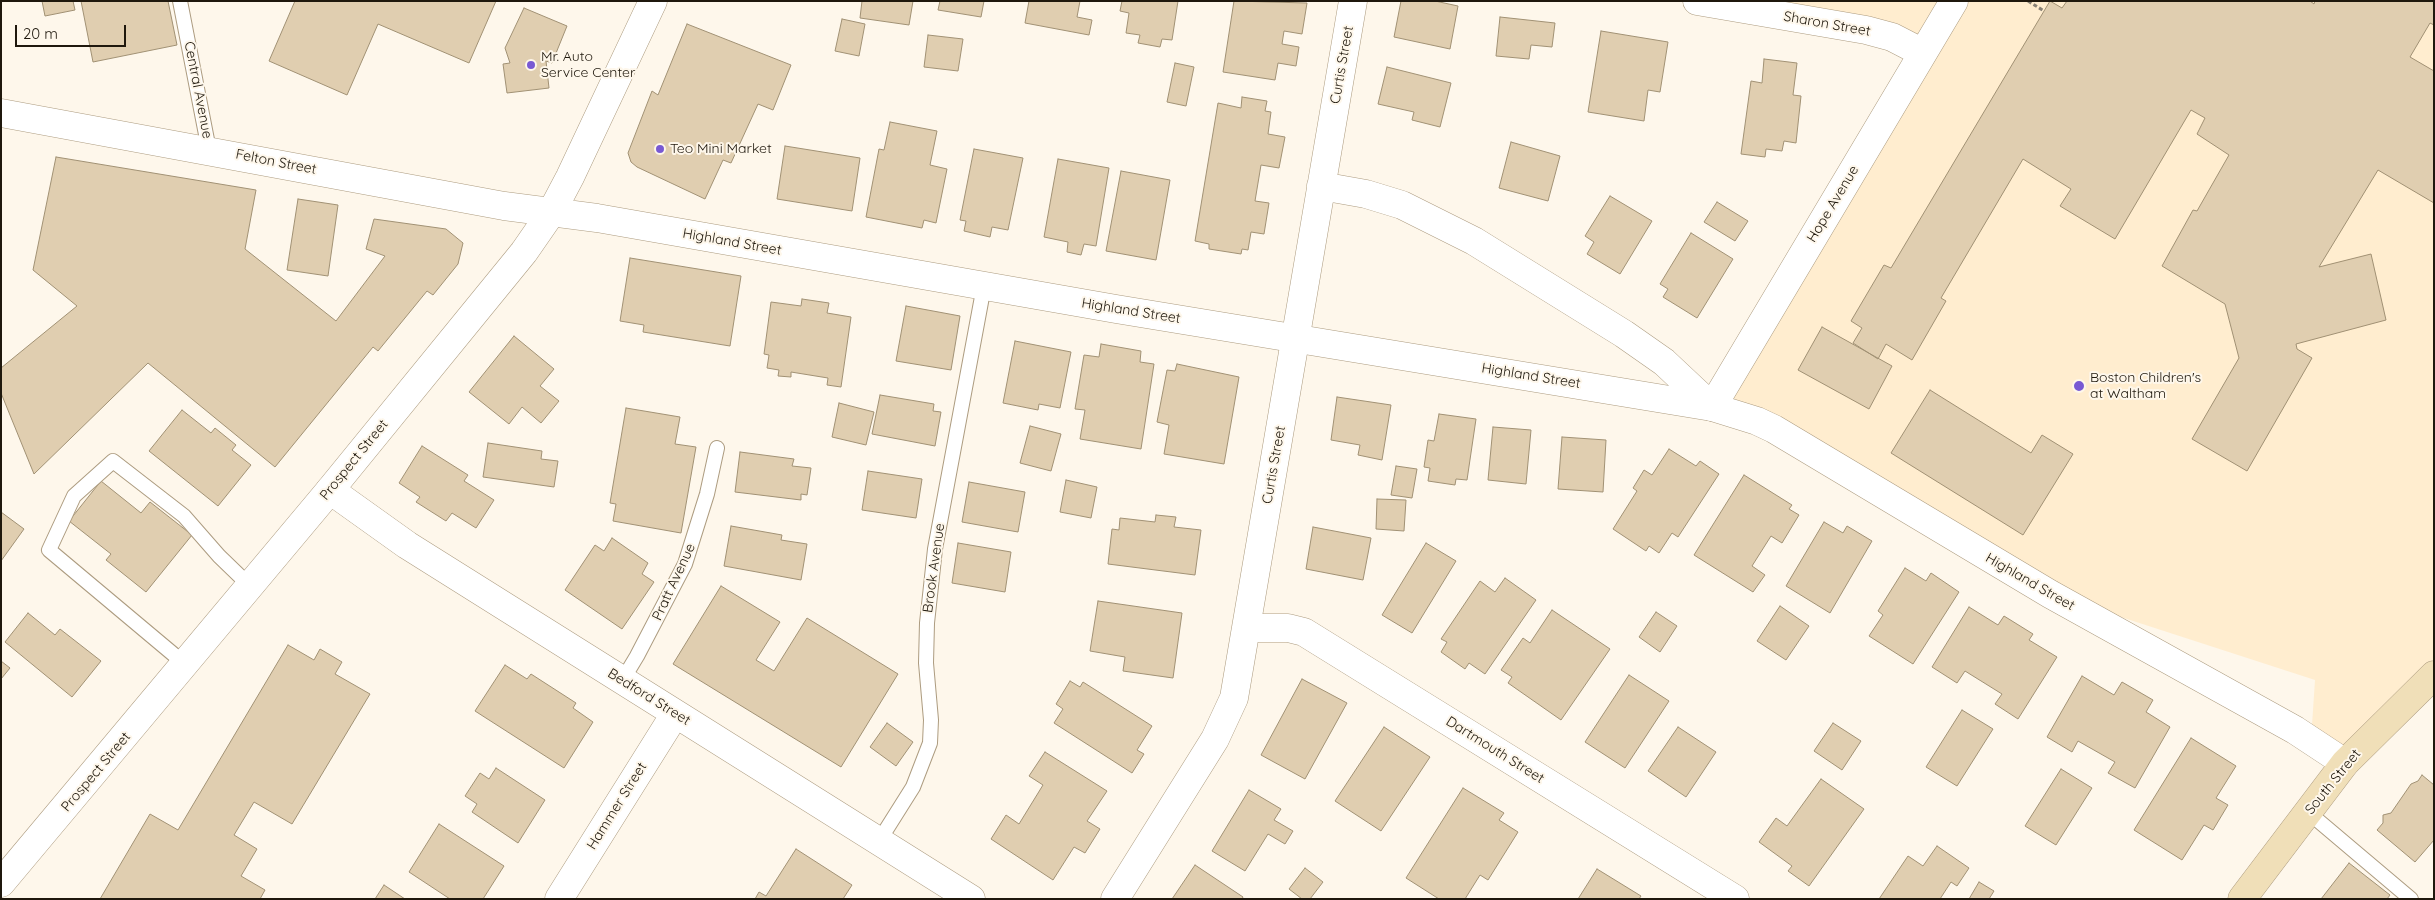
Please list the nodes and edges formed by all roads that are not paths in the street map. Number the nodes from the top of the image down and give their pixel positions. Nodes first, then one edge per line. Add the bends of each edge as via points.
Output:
1 (180, 1) edge
2 (653, 1) edge
3 (1353, 1) edge
4 (1697, 1) edge
5 (1954, 1) edge
6 (1923, 53) junction
7 (1, 113) edge
8 (209, 150) junction
9 (1321, 186) junction
10 (551, 213) junction
11 (984, 286) junction
12 (1295, 337) junction
13 (1712, 407) junction
14 (717, 448) dead end
15 (330, 490) junction
16 (250, 586) junction
17 (1246, 628) junction
18 (185, 664) junction
19 (2434, 675) edge
20 (622, 681) junction
21 (675, 714) junction
22 (2346, 763) junction
23 (2308, 812) junction
24 (879, 841) junction
25 (1, 883) edge
26 (559, 899) edge
27 (971, 899) edge
28 (1115, 899) edge
29 (1735, 899) edge
30 (2242, 899) edge
31 (2411, 899) edge

1 - 8 lane, Central Avenue
2 - 10 street, Prospect Street via 591,136
3 - 9 street, Curtis Street
4 - 6 street, Sharon Street via 1866,30 1892,37
5 - 6 street, Hope Avenue
6 - 13 street, Hope Avenue
7 - 8 street, Felton Street
8 - 10 street, Felton Street
9 - 12 street, Curtis Street
9 - 13 street, Highland Street via 1402,205 1474,241 1624,334 1664,362
10 - 11 street, Highland Street via 596,218
10 - 15 street, Prospect Street via 524,252
11 - 12 street, Highland Street
11 - 24 lane, Brook Avenue via 934,558 926,662 930,743 913,787
12 - 13 street, Highland Street
12 - 17 street, Curtis Street
13 - 22 street, Highland Street via 1774,429 2050,594 2295,730
14 - 20 lane, Pratt Avenue via 707,494 685,564
15 - 16 street, Prospect Street
15 - 20 street, Bedford Street via 407,545
16 - 18 street, Prospect Street
16 - 18 lane via 184,516 113,461 74,496 49,550
17 - 28 street, Curtis Street via 1236,690 1224,722
17 - 29 street, Dartmouth Street via 1288,628 1304,632
18 - 25 street, Prospect Street
19 - 22 main road, South Street
20 - 21 street, Bedford Street
21 - 24 street, Bedford Street
21 - 26 street, Hammer Street
22 - 23 main road, South Street
23 - 30 main road, South Street
23 - 31 lane
24 - 27 street, Bedford Street

